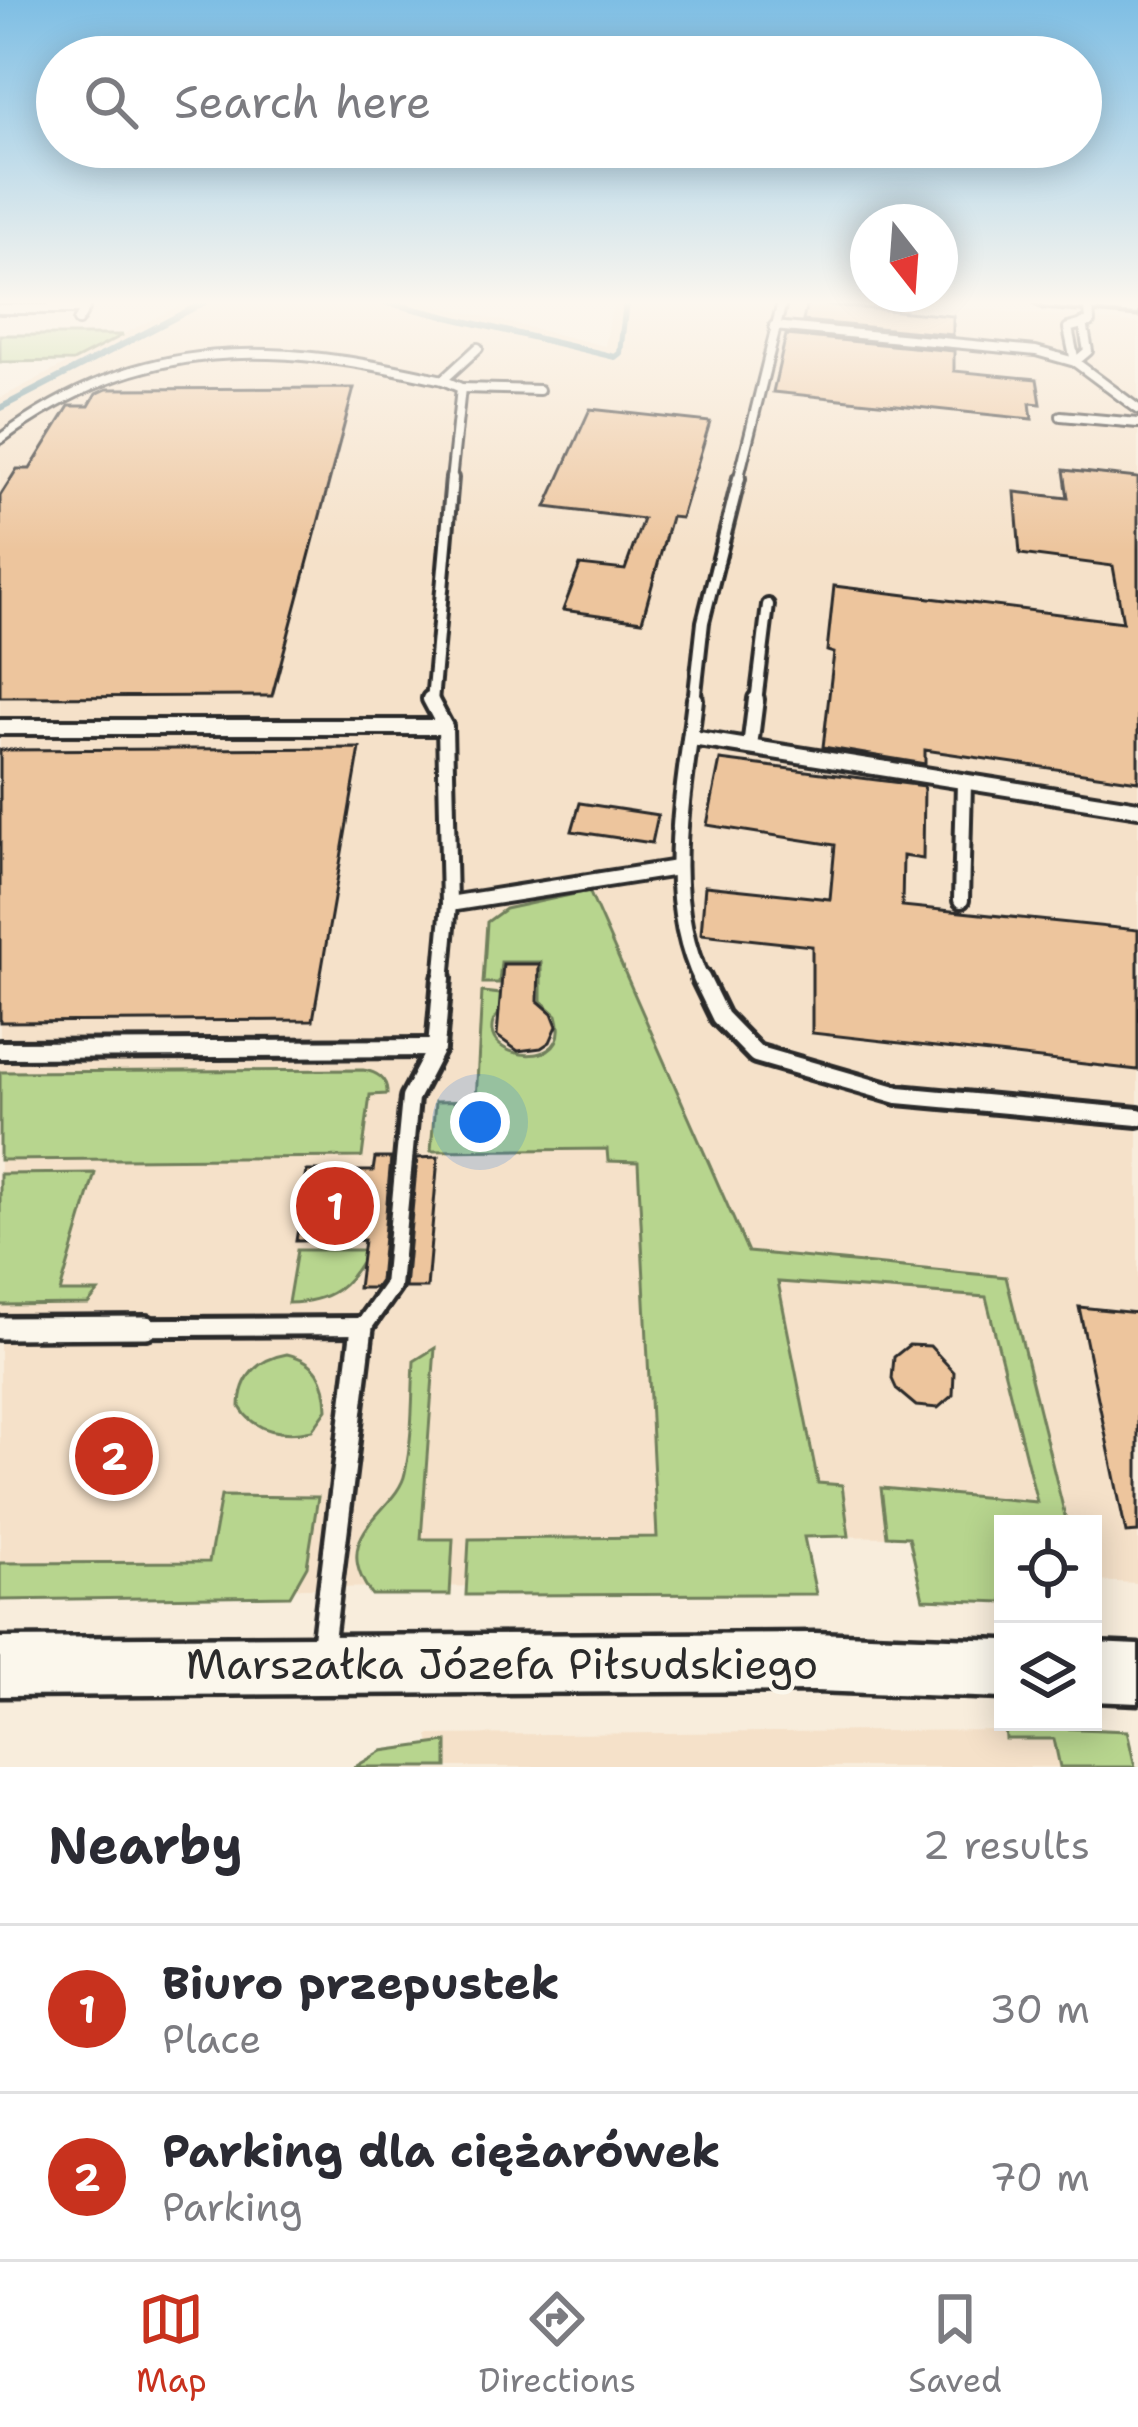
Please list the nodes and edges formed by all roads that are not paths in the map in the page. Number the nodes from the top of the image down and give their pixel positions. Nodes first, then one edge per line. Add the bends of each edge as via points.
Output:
1 (90, 384) edge
2 (453, 384) edge
3 (760, 384) edge
4 (1105, 384) edge
5 (461, 388) junction
6 (539, 390) dead end
7 (1138, 409) edge
8 (1061, 416) dead end
9 (1138, 423) edge
10 (0, 439) edge
11 (768, 605) dead end
12 (0, 727) edge
13 (445, 727) junction
14 (692, 738) junction
15 (750, 747) junction
16 (964, 783) junction
17 (1138, 809) edge
18 (677, 868) junction
19 (961, 900) dead end
20 (449, 904) junction
21 (436, 1048) junction
22 (0, 1050) edge
23 (1138, 1118) edge
24 (362, 1326) junction
25 (0, 1328) edge
26 (321, 1663) junction
27 (0, 1666) edge
28 (994, 1669) edge
29 (1102, 1672) edge
30 (1138, 1674) edge

1 - 10 lane
2 - 5 lane
3 - 14 lane via 704,622
4 - 7 lane
5 - 6 lane
5 - 13 lane via 429,697
8 - 9 lane
11 - 15 lane
12 - 13 lane
13 - 20 lane
14 - 15 lane
14 - 18 lane
15 - 16 lane
16 - 17 lane
16 - 19 lane
18 - 20 lane
18 - 23 lane via 694,964 720,1017 756,1054 898,1095
20 - 21 lane
21 - 22 lane
21 - 24 lane via 410,1098 392,1286
24 - 25 lane
24 - 26 lane
26 - 27 street, Marszałka Józefa Piłsudskiego
26 - 28 street, Marszałka Józefa Piłsudskiego
29 - 30 street

